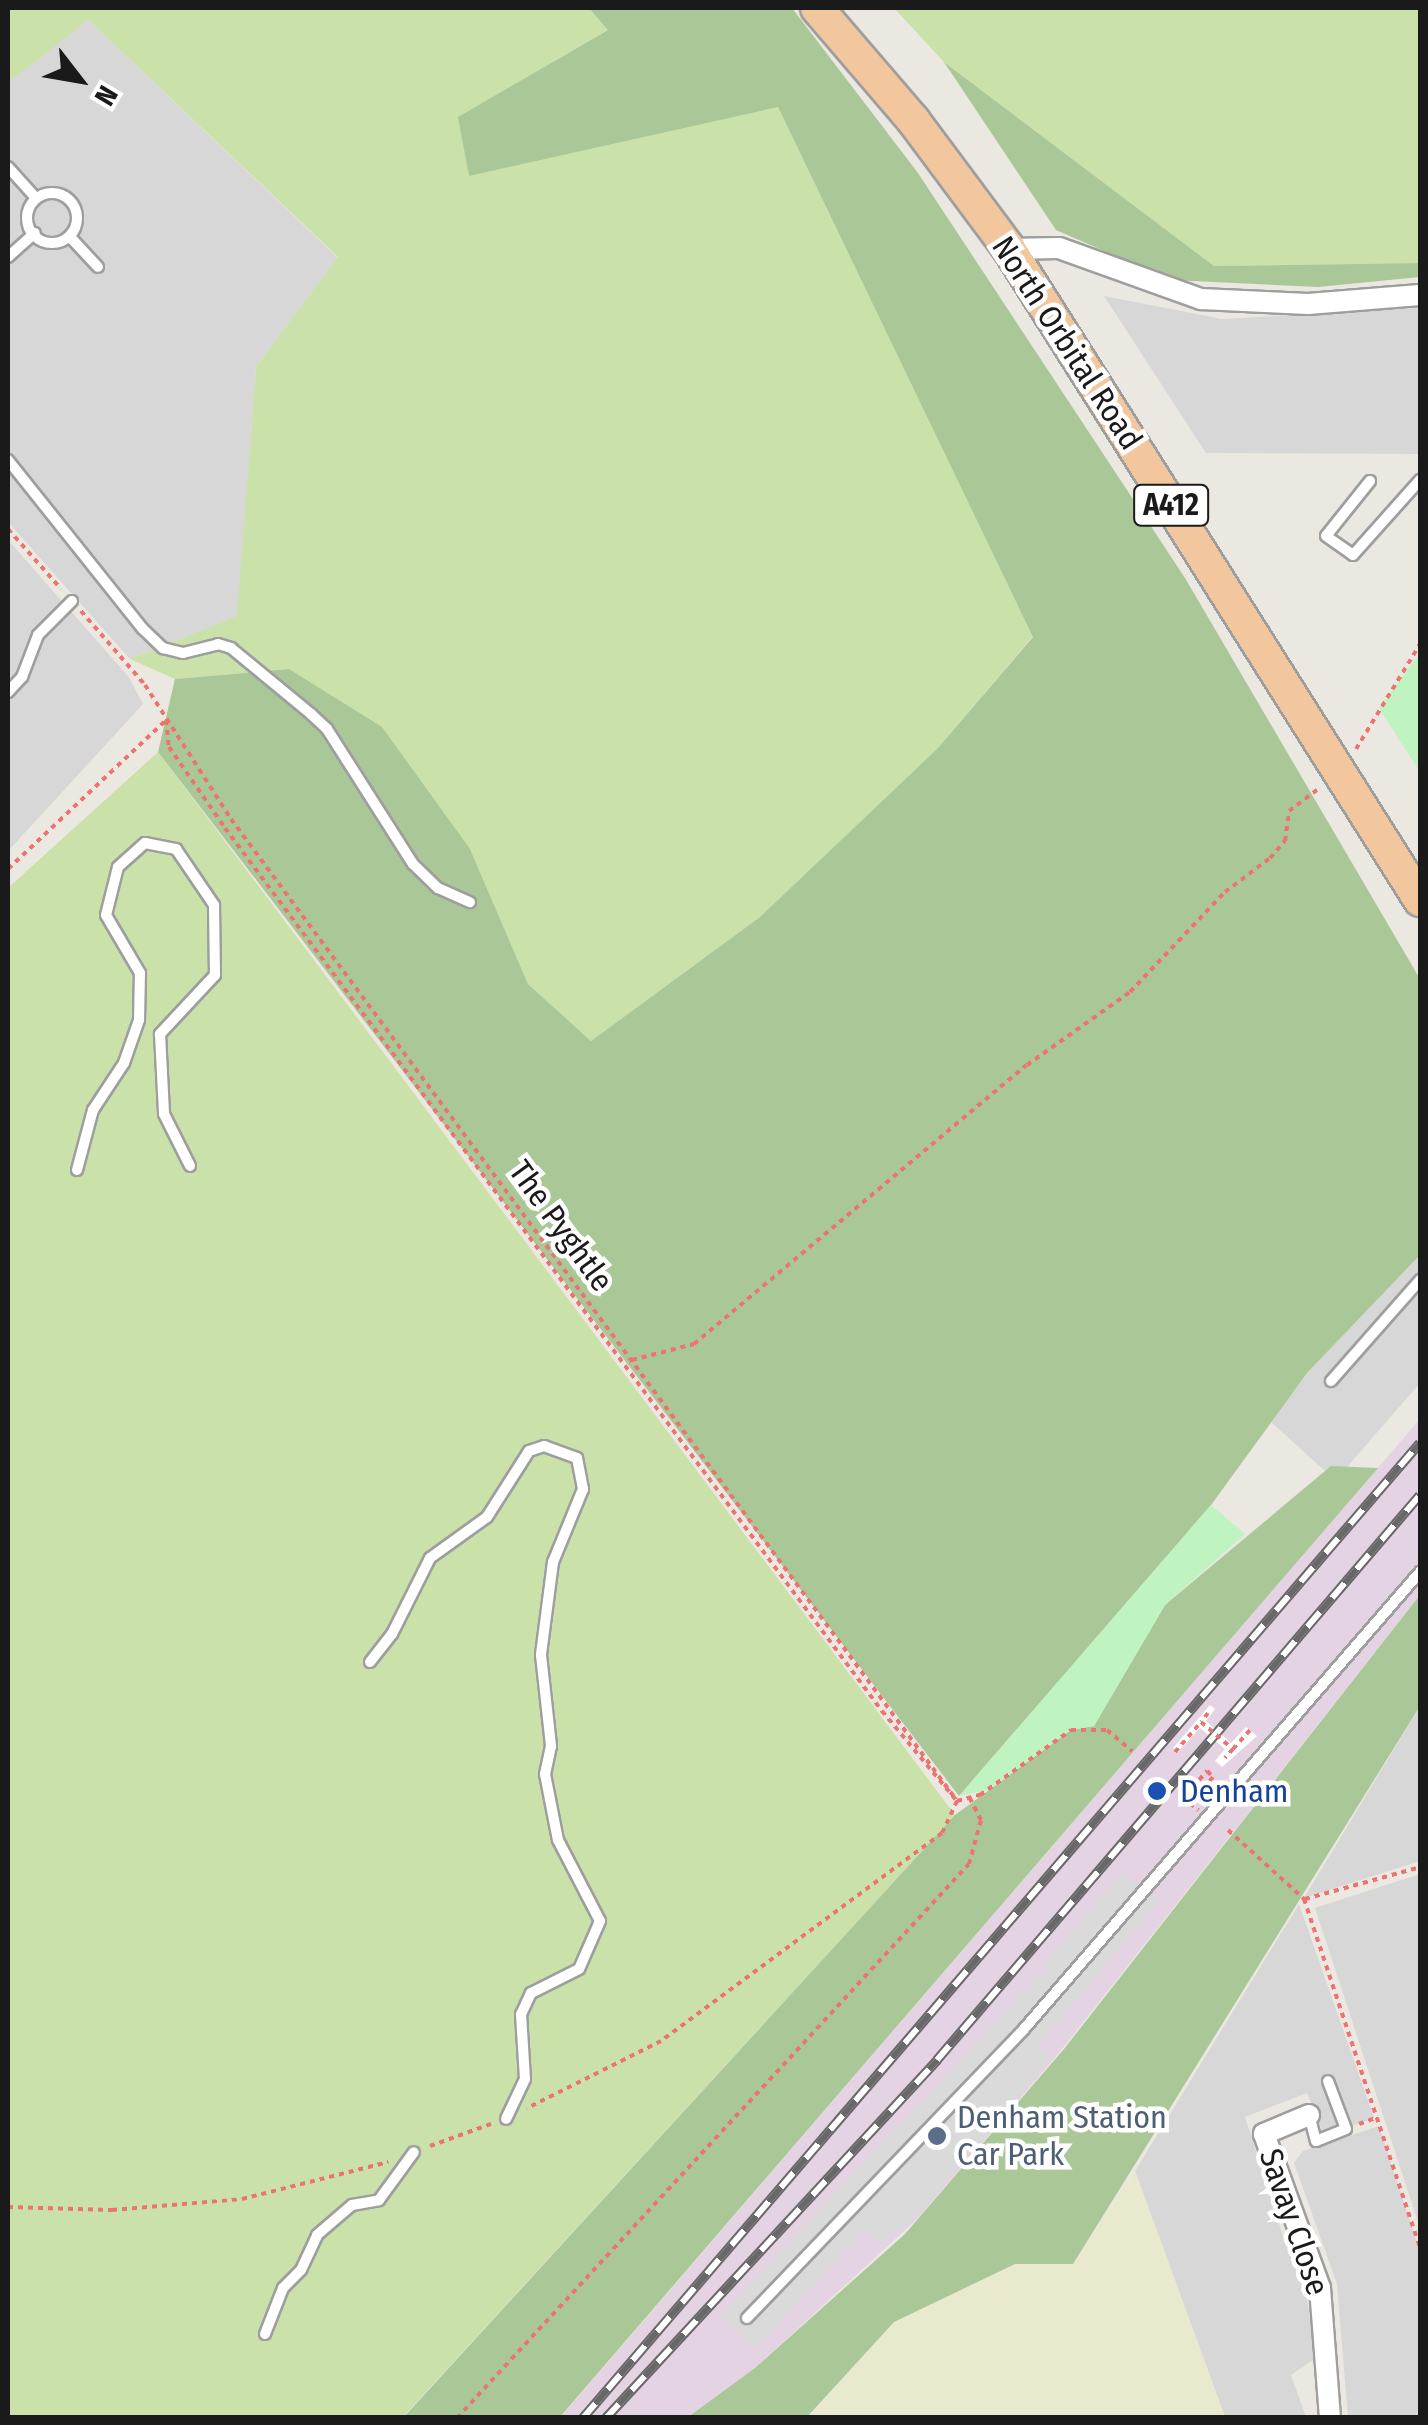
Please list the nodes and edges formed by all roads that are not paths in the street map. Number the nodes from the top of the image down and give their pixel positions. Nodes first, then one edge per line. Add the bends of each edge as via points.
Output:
1 (817, 8) edge
2 (8, 167) edge
3 (34, 196) junction
4 (34, 233) junction
5 (72, 239) junction
6 (1009, 250) junction
7 (8, 257) edge
8 (98, 268) dead end
9 (1420, 295) edge
10 (8, 460) edge
11 (1420, 480) edge
12 (1370, 481) dead end
13 (72, 601) road end
14 (8, 692) edge
15 (1420, 900) edge
16 (470, 902) dead end
17 (190, 1166) dead end
18 (77, 1170) dead end
19 (1420, 1280) edge
20 (1332, 1380) dead end
21 (1420, 1572) edge
22 (370, 1662) dead end
23 (1328, 2080) dead end
24 (1309, 2115) joint
25 (506, 2118) dead end
26 (414, 2152) dead end
27 (747, 2318) dead end
28 (265, 2334) dead end
29 (1330, 2418) edge

1 - 6 main road, North Orbital Road / A412 via 913,120
2 - 3 lane
3 - 4 lane via 28,206
3 - 5 lane via 46,192 68,202 77,227
4 - 5 lane via 61,243
4 - 7 lane
5 - 8 lane
6 - 9 street via 1058,248 1200,300 1308,304
6 - 15 main road, North Orbital Road / A412
10 - 16 lane via 143,629 164,648 182,653 218,644 231,648 311,714 327,728 414,864 438,888
11 - 12 lane via 1353,556 1326,536
13 - 14 lane via 38,635 22,677
17 - 18 lane via 164,1114 160,1034 215,975 214,905 176,849 144,843 118,867 106,915 140,973 139,1020 124,1062 92,1110
19 - 20 lane
21 - 27 lane via 1024,2028
22 - 25 lane via 392,1634 430,1558 487,1517 529,1451 544,1446 577,1458 583,1489 552,1562 541,1655 551,1746 545,1774 558,1840 600,1921 579,1969 531,1992 521,2014 525,2079
23 - 24 lane via 1346,2129 1316,2140
24 - 29 street, Savay Close via 1264,2134 1320,2288
26 - 28 lane via 379,2200 352,2205 316,2235 301,2270 283,2288

